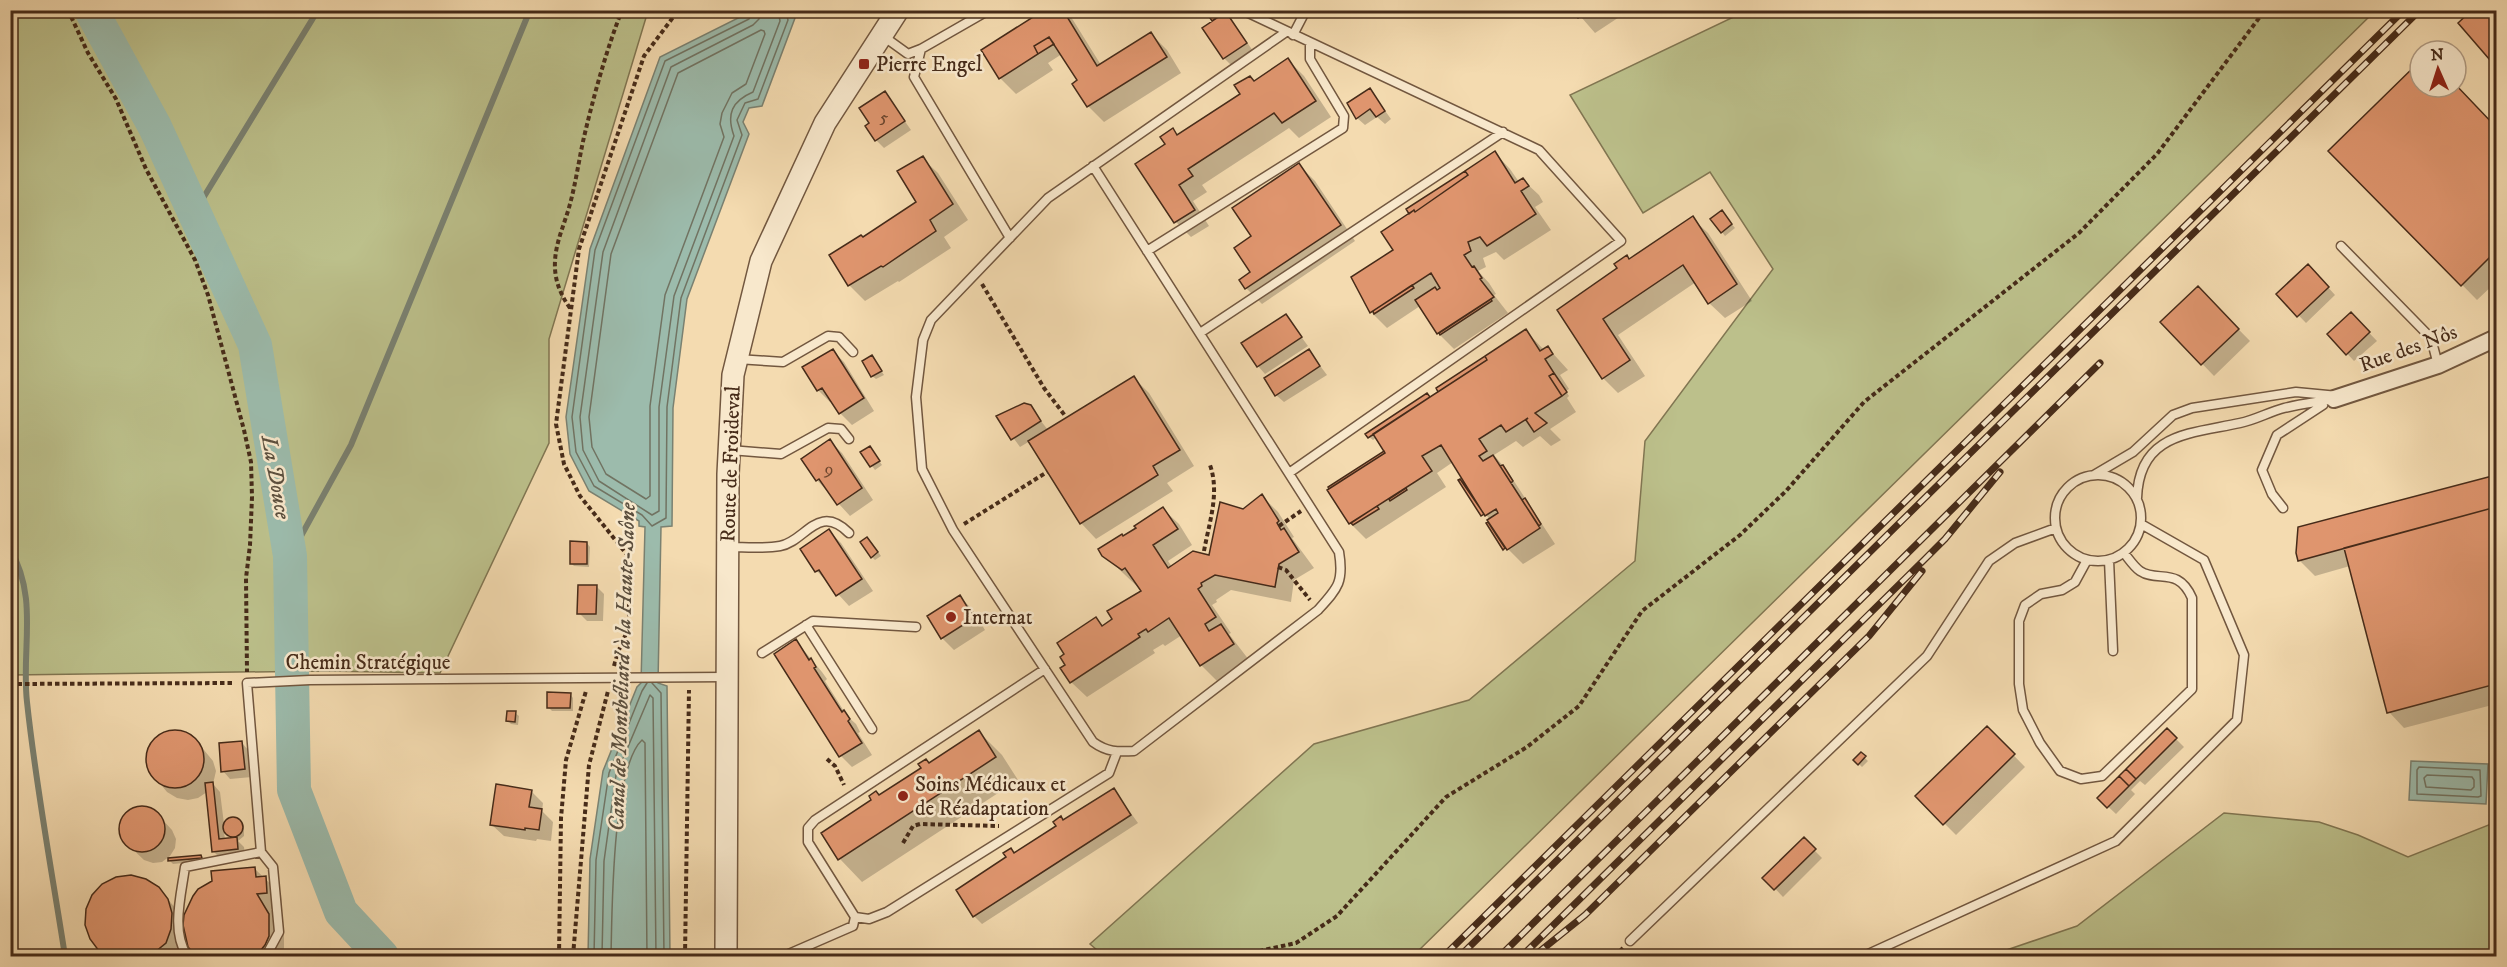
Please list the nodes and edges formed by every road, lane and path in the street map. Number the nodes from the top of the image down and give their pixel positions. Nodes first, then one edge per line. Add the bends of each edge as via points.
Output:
1 (68, 10) edge
2 (622, 10) edge
3 (686, 10) edge
4 (898, 10) edge
5 (989, 10) edge
6 (1242, 10) edge
7 (1306, 10) edge
8 (2265, 10) edge
9 (1289, 34) junction
10 (883, 36) junction
11 (1310, 43) junction
12 (921, 49) junction
13 (1503, 132) junction
14 (1093, 166) junction
15 (1010, 238) junction
16 (2341, 246) dead end
17 (1147, 251) junction
18 (976, 273) junction
19 (571, 309) junction
20 (1200, 333) junction
21 (2496, 338) edge
22 (853, 352) dead end
23 (737, 358) junction
24 (2438, 365) junction
25 (2338, 397) junction
26 (1066, 417) dead end
27 (849, 439) dead end
28 (729, 450) junction
29 (1210, 465) dead end
30 (1047, 472) dead end
31 (1288, 472) junction
32 (2094, 475) junction
33 (2138, 499) junction
34 (1309, 506) junction
35 (2283, 508) dead end
36 (2141, 524) junction
37 (1279, 526) dead end
38 (2056, 528) junction
39 (953, 530) junction
40 (849, 533) dead end
41 (727, 547) junction
42 (1204, 551) dead end
43 (2124, 553) junction
44 (2087, 560) junction
45 (2109, 560) junction
46 (1278, 567) dead end
47 (1318, 610) junction
48 (806, 625) junction
49 (916, 627) dead end
50 (2114, 651) dead end
51 (762, 652) dead end
52 (1045, 669) junction
53 (689, 677) junction
54 (726, 677) junction
55 (612, 678) junction
56 (589, 679) junction
57 (247, 683) junction
58 (10, 684) edge
59 (872, 729) dead end
60 (1117, 752) junction
61 (827, 759) dead end
62 (850, 797) junction
63 (1016, 831) junction
64 (903, 843) dead end
65 (261, 852) junction
66 (855, 917) junction
67 (1630, 942) dead end
68 (187, 957) edge
69 (266, 957) edge
70 (559, 957) edge
71 (573, 957) edge
72 (685, 957) edge
73 (726, 957) edge
74 (784, 957) edge
75 (1237, 957) edge
76 (1864, 957) edge

1 - 57 path via 195,260 244,430 251,462 252,497 246,578
2 - 19 path via 584,136 556,252 557,282
3 - 19 path via 674,16 644,56 579,249
4 - 10 street, Route de Froideval
5 - 12 lane
6 - 9 lane
7 - 9 lane
8 - 75 path via 2157,154 2079,233 1864,402 1786,491 1740,535 1642,611 1579,706 1527,747 1446,796 1337,916 1296,943
9 - 11 lane
9 - 14 lane
10 - 12 lane via 908,54
10 - 23 street, Route de Froideval via 825,123 761,261
11 - 13 lane
11 - 17 lane via 1310,59 1344,116 1343,128
12 - 15 lane via 914,77
13 - 20 lane
13 - 31 lane via 1539,150 1621,241
14 - 15 lane via 1048,198
14 - 17 lane
15 - 18 lane
16 - 24 lane via 2431,338
17 - 20 lane
18 - 26 path via 1044,388
18 - 39 lane via 931,320 923,340 916,398 922,469
19 - 55 path via 556,424 564,464 580,496 629,557 629,627
20 - 31 lane
21 - 24 street, Rue des Nôs
22 - 23 lane via 839,337 828,336 783,362
23 - 28 street, Route de Froideval
24 - 25 street, Rue des Nôs
25 - 32 lane via 2295,392 2192,408 2173,415 2133,452
25 - 33 lane via 2180,435 2163,443 2148,458 2138,480
25 - 35 lane via 2277,435 2269,451 2262,470
27 - 28 lane via 841,429 828,428 781,454
28 - 41 street, Route de Froideval
29 - 42 path via 1214,505
30 - 39 path
31 - 34 lane
32 - 33 lane via 2119,480
32 - 38 lane via 2068,487 2059,499
33 - 36 lane
34 - 37 path
34 - 47 lane via 1339,552 1342,572 1335,592
36 - 43 lane via 2136,540
36 - 76 lane via 2204,560 2244,655 2236,720 2116,841
38 - 44 lane via 2062,542
38 - 67 lane via 2015,543 1989,561 1927,656
39 - 52 lane
40 - 41 lane via 840,524 828,522 815,524 782,546
41 - 54 street, Route de Froideval
43 - 44 lane via 2141,572 2173,578 2188,588 2192,598 2192,689 2102,776 2081,779 2060,771 2023,710 2019,621 2025,605 2041,594 2062,590 2075,582
43 - 45 lane
44 - 45 lane
45 - 50 lane
46 - 47 path via 1286,570
47 - 60 lane via 1134,751
48 - 49 lane via 829,620
48 - 51 lane
48 - 59 lane
52 - 60 lane via 1093,742 1104,750
52 - 62 lane
53 - 54 lane, Chemin Stratégique
53 - 55 lane, Chemin Stratégique
53 - 72 path
54 - 73 street, Route de Froideval
55 - 56 lane, Chemin Stratégique
55 - 71 path via 589,765
56 - 57 lane, Chemin Stratégique
56 - 70 path via 566,760
57 - 58 path
57 - 65 lane
60 - 63 lane via 1109,772
61 - 62 path via 835,766
62 - 66 lane via 815,820 808,828 808,842
63 - 64 path via 1009,826 920,824 913,826
63 - 66 lane via 888,912 869,919
65 - 68 lane via 185,867 178,918 180,945
65 - 69 lane via 273,867 279,932
66 - 74 lane via 854,926

